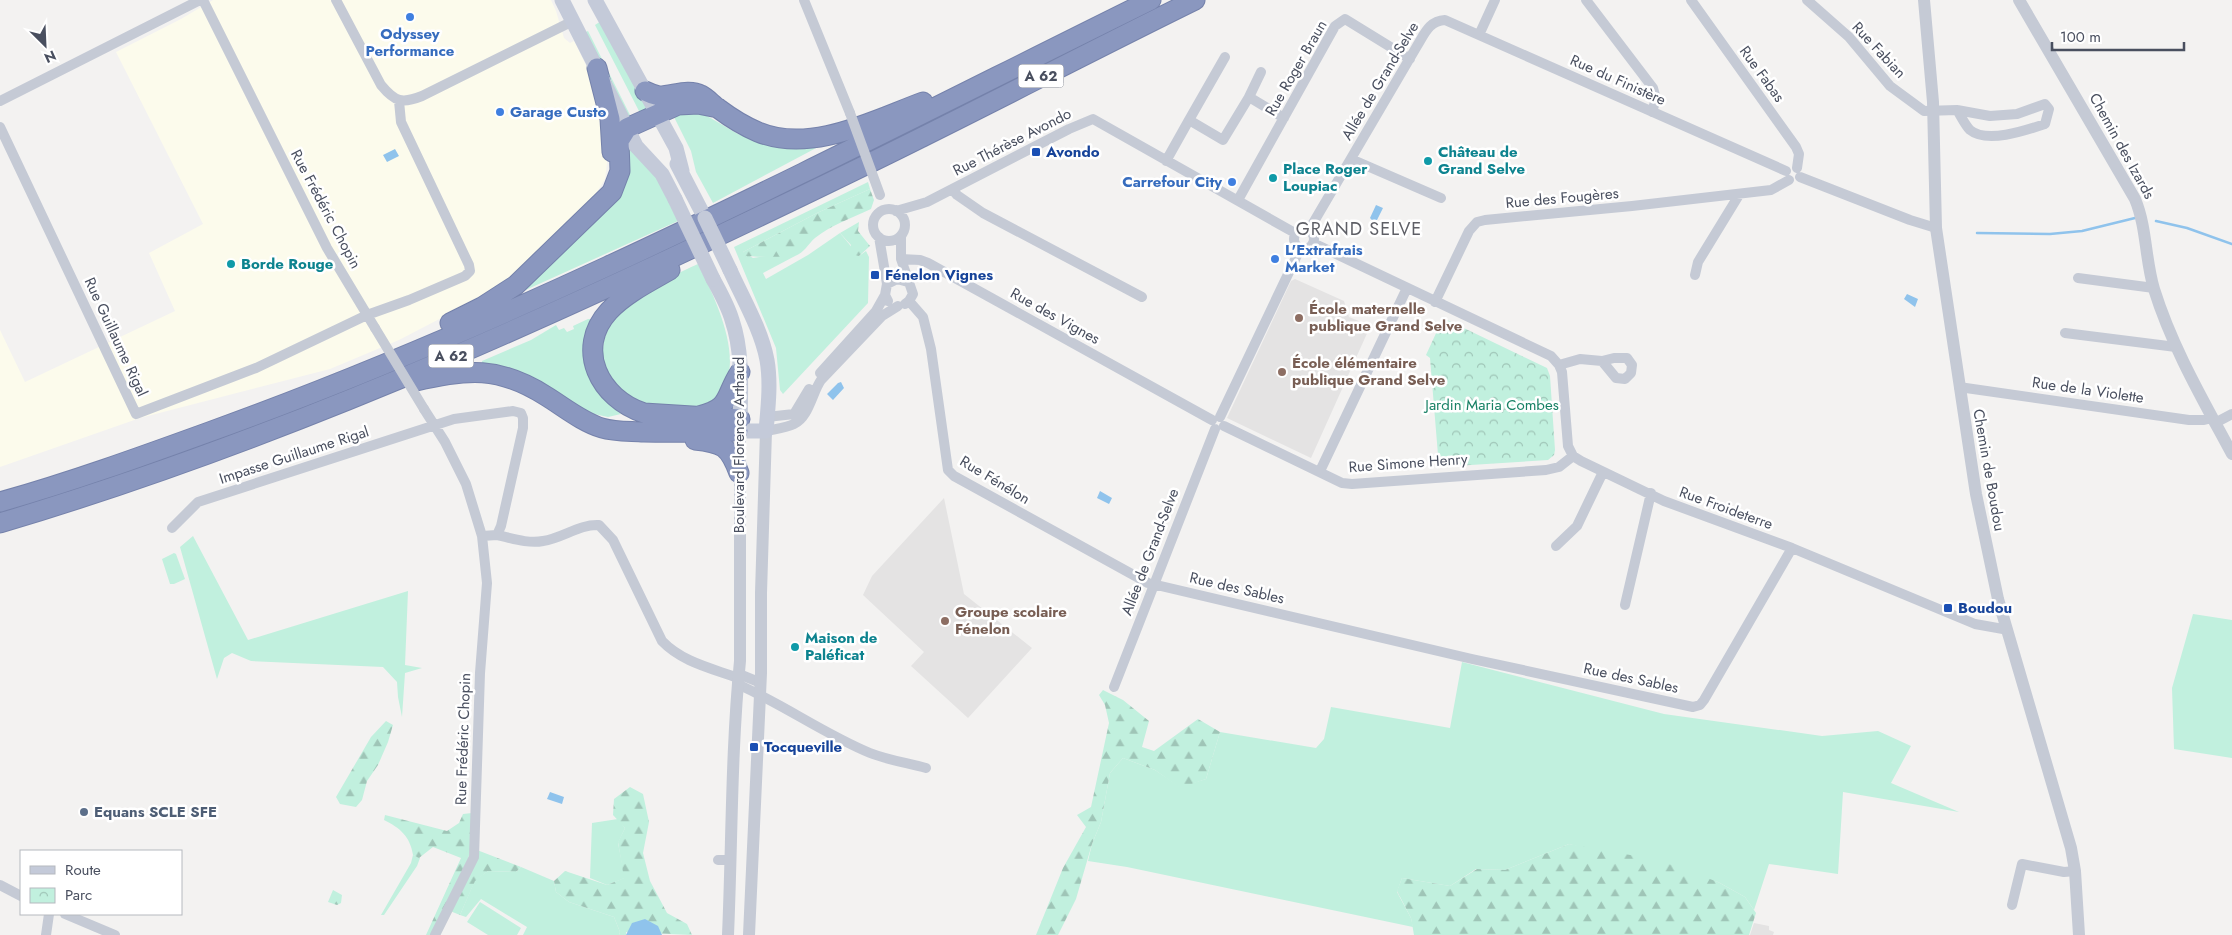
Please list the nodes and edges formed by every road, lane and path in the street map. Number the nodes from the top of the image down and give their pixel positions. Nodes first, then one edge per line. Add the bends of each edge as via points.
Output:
1 (202, 0) edge
2 (336, 0) edge
3 (562, 0) edge
4 (804, 0) edge
5 (1151, 0) edge
6 (1195, 0) edge
7 (1495, 0) edge
8 (1586, 0) edge
9 (1691, 0) edge
10 (1807, 0) edge
11 (1924, 0) edge
12 (2018, 0) edge
13 (597, 1) edge
14 (1437, 20) joint
15 (573, 22) junction
16 (1479, 35) junction
17 (1224, 57) dead end
18 (1410, 59) junction
19 (597, 68) junction
20 (1011, 69) junction
21 (1261, 72) dead end
22 (645, 91) junction
23 (1248, 97) junction
24 (0, 100) edge
25 (400, 101) junction
26 (718, 108) junction
27 (1957, 110) junction
28 (1652, 112) junction
29 (1934, 112) junction
30 (654, 115) junction
31 (1284, 118) junction
32 (1189, 120) junction
33 (0, 128) edge
34 (627, 128) junction
35 (888, 154) junction
36 (1351, 159) junction
37 (1166, 161) junction
38 (1798, 172) junction
39 (1788, 176) junction
40 (952, 189) junction
41 (880, 195) junction
42 (1739, 195) junction
43 (606, 198) junction
44 (1441, 198) dead end
45 (1238, 200) junction
46 (927, 202) junction
47 (893, 210) junction
48 (879, 214) junction
49 (905, 226) junction
50 (1936, 228) junction
51 (1309, 230) junction
52 (1295, 233) junction
53 (901, 236) junction
54 (879, 237) junction
55 (1313, 243) junction
56 (1300, 249) junction
57 (901, 259) junction
58 (1695, 274) dead end
59 (2078, 278) dead end
60 (908, 282) junction
61 (887, 284) junction
62 (1407, 288) junction
63 (2154, 288) junction
64 (885, 295) junction
65 (1142, 297) dead end
66 (909, 301) junction
67 (1436, 302) junction
68 (898, 306) junction
69 (367, 315) junction
70 (2065, 332) dead end
71 (2176, 347) junction
72 (1602, 361) dead end
73 (1559, 365) junction
74 (740, 372) junction
75 (1959, 387) junction
76 (367, 393) junction
77 (2232, 414) edge
78 (693, 417) junction
79 (2214, 420) junction
80 (1218, 423) junction
81 (231, 424) junction
82 (767, 424) junction
83 (435, 425) junction
84 (740, 425) junction
85 (675, 433) junction
86 (2232, 454) edge
87 (1573, 456) junction
88 (1320, 472) junction
89 (1603, 472) junction
90 (740, 473) junction
91 (1651, 493) junction
92 (0, 502) edge
93 (0, 523) edge
94 (172, 528) dead end
95 (497, 535) junction
96 (482, 536) junction
97 (1556, 546) dead end
98 (1792, 548) junction
99 (1154, 585) junction
100 (1625, 605) dead end
101 (2007, 628) junction
102 (738, 679) junction
103 (1114, 687) dead end
104 (760, 689) junction
105 (926, 768) dead end
106 (718, 860) dead end
107 (731, 860) junction
108 (2075, 871) junction
109 (0, 886) edge
110 (20, 896) edge
111 (2012, 905) dead end
112 (49, 915) edge
113 (67, 915) edge
114 (46, 935) edge
115 (115, 935) edge
116 (435, 935) edge
117 (728, 935) edge
118 (749, 935) edge
119 (2079, 935) edge

1 - 24 street
1 - 69 street, Rue Frédéric Chopin via 327,248
2 - 25 street via 381,85 390,96
3 - 15 main road, Boulevard Florence Arthaud
4 - 41 street, bridge
5 - 20 highway, A 62
6 - 35 highway, A 62
7 - 16 street
8 - 28 street via 1653,88 1656,99
9 - 38 street, Rue Fabas via 1796,147
10 - 29 street, Rue Fabian via 1849,37 1890,86 1924,111
11 - 29 street, Chemin de Boudou
12 - 63 street, Chemin des Izards via 2135,200 2143,222
13 - 22 main road, Boulevard Florence Arthaud
14 - 16 street, Rue du Finistère via 1445,20
14 - 18 street, Allée de Grand-Selve via 1431,24
15 - 19 main road, Boulevard Florence Arthaud
15 - 25 street via 422,96
16 - 28 street, Rue du Finistère
17 - 32 street
18 - 31 street, Rue Roger Braun via 1345,19 1335,26
18 - 36 street, Allée de Grand-Selve
19 - 34 main road, Boulevard Florence Arthaud
19 - 43 highway via 610,119 613,158
20 - 26 highway via 845,131 816,137 770,136 746,126
20 - 81 highway, A 62 via 841,155 561,288
21 - 23 street
22 - 26 highway via 660,96 681,92 700,94
22 - 30 main road, Boulevard Florence Arthaud
23 - 31 street
23 - 32 street via 1222,140
25 - 69 street via 400,122 470,271 409,300
26 - 30 highway via 687,104 672,106
27 - 27 street via 1990,116 2017,114 2045,104 2049,109 2045,124 2019,133 1986,135 1969,129
27 - 29 street
28 - 39 street, Rue du Finistère
29 - 50 street, Chemin de Boudou
30 - 34 highway
30 - 82 main road, Boulevard Florence Arthaud, bridge via 676,148 682,171 759,332 768,377
31 - 45 street, Rue Roger Braun
32 - 37 street
33 - 69 street, Rue Guillaume Rigal via 136,414 256,368
34 - 43 highway via 619,141 620,171 612,192
34 - 74 main road, Boulevard Florence Arthaud, bridge via 641,152 665,178 713,278 734,327
35 - 76 highway, A 62 via 632,276
35 - 78 highway via 874,170 669,271 609,311 598,332 594,354 596,368 607,390 622,403 644,413
36 - 44 street, Allée de Grand-Selve
36 - 51 street, Allée de Grand-Selve
37 - 40 street, Rue Thérèse Avondo via 1093,119
37 - 45 street, Rue Thérèse Avondo
38 - 39 street, Rue des Fougères via 1796,181
38 - 50 street
39 - 42 street, Rue des Fougères via 1771,190
40 - 46 street
40 - 65 street via 983,213
41 - 47 street
41 - 48 street
42 - 58 street via 1698,262
42 - 67 street, Rue des Fougères via 1477,222 1469,231
43 - 81 highway via 524,278 482,308
45 - 52 street, Rue Thérèse Avondo
46 - 47 street
46 - 49 street
47 - 48 street
47 - 49 street via 902,217
48 - 54 street via 874,225
49 - 53 street
50 - 75 street, Chemin de Boudou
51 - 52 street via 1301,229
51 - 55 street via 1314,236
52 - 56 street via 1294,243
53 - 54 street via 891,241
53 - 57 street
54 - 61 street
55 - 56 street
55 - 62 street
56 - 80 street, Allée de Grand-Selve
57 - 60 street
57 - 80 street, Rue des Vignes via 928,263
59 - 63 street
60 - 61 street via 897,278
60 - 66 street via 913,294
61 - 64 street
62 - 67 street
62 - 88 street
63 - 71 street, Chemin des Izards
64 - 68 street via 890,303
64 - 82 street via 876,310 822,370 797,411
66 - 68 street
66 - 99 street, Rue Fénélon via 922,318 929,342 948,470
67 - 73 street via 1551,356
68 - 82 street via 882,316 821,380 805,415 797,422
69 - 83 street, Rue Frédéric Chopin, bridge
70 - 71 street
71 - 79 street, Chemin des Izards
72 - 73 street via 1580,359
73 - 87 street via 1568,446
74 - 78 highway via 721,408
74 - 84 main road, Boulevard Florence Arthaud
75 - 79 street, Rue de la Violette via 2189,420
75 - 101 street, Chemin de Boudou via 1984,538
76 - 85 highway via 450,373 484,372 516,380 602,428
76 - 93 highway, A 62 via 130,481
77 - 79 street
78 - 84 highway
79 - 86 street, Chemin des Izards
80 - 88 street, Rue Simone Henry
80 - 99 street, Allée de Grand-Selve
81 - 92 highway, A 62
82 - 84 main road
82 - 104 street, Boulevard Florence Arthaud
83 - 94 street, Impasse Guillaume Rigal via 198,502
83 - 95 street via 454,419 514,411 521,413 521,437
83 - 96 street, Rue Frédéric Chopin via 466,484
84 - 85 highway
84 - 90 street, Boulevard Florence Arthaud
85 - 90 highway via 688,440 721,445 732,455
87 - 88 street, Rue Simone Henry via 1559,467 1546,470 1352,484 1342,483
87 - 89 street, Rue Froideterre
89 - 91 street, Rue Froideterre
89 - 97 street via 1577,526
90 - 102 street, Boulevard Florence Arthaud
91 - 98 street, Rue Froideterre
91 - 100 street
95 - 96 street
95 - 102 street via 542,541 578,528 599,525 613,540 662,641 688,660
96 - 116 street, Rue Frédéric Chopin via 486,583 474,857
98 - 99 street, Rue des Sables via 1704,700 1693,707
98 - 101 street via 1975,624
99 - 103 street, Allée de Grand-Selve
101 - 108 street, Chemin de Boudou
102 - 104 street
102 - 107 street, Boulevard Florence Arthaud
104 - 105 street via 831,735 872,754
104 - 118 street, Boulevard Florence Arthaud
106 - 107 street
107 - 117 street, Boulevard Florence Arthaud
108 - 111 street via 2022,864
108 - 119 street, Chemin de Boudou
109 - 110 street
112 - 114 street
113 - 115 street

